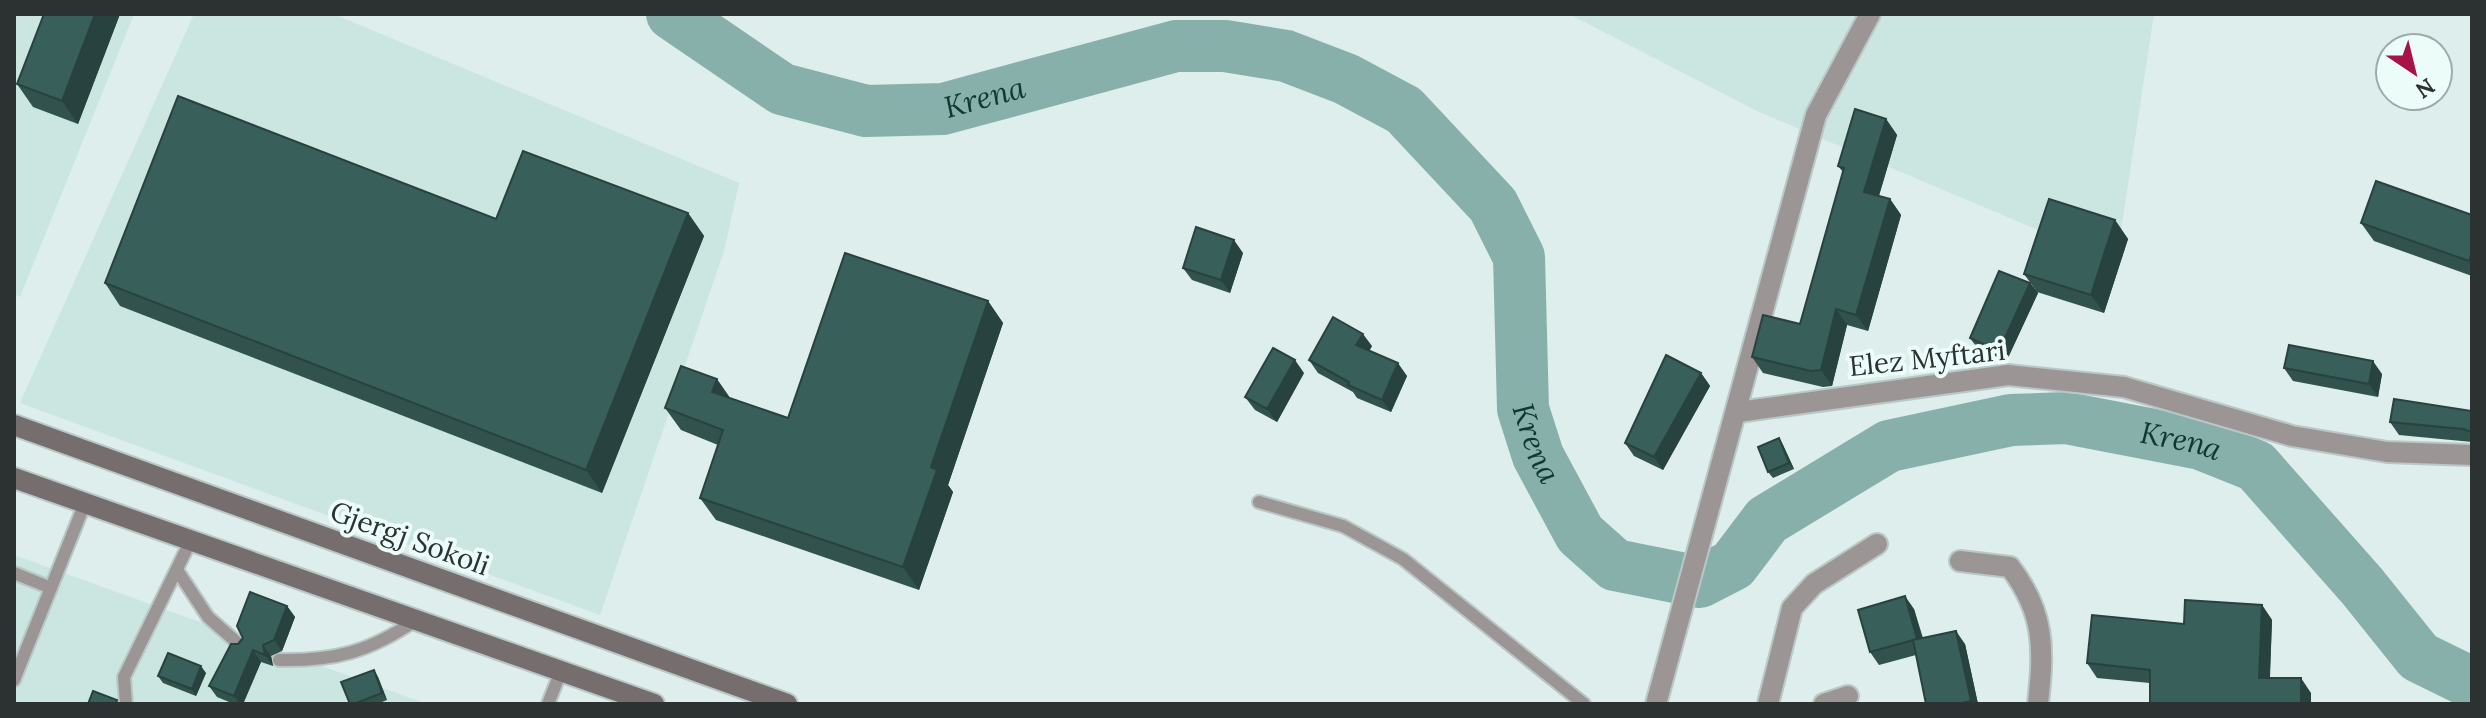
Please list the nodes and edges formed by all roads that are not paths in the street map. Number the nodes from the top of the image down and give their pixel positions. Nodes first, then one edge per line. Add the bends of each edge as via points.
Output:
1 (1870, 14) edge
2 (1738, 412) junction
3 (14, 425) edge
4 (2472, 455) edge
5 (14, 478) edge
6 (1259, 502) dead end
7 (85, 503) junction
8 (191, 540) junction
9 (1877, 544) dead end
10 (1960, 561) dead end
11 (177, 570) junction
12 (14, 573) edge
13 (51, 588) junction
14 (416, 620) junction
15 (242, 647) edge
16 (19, 652) edge
17 (279, 660) dead end
18 (561, 671) junction
19 (14, 680) edge
20 (1848, 696) dead end
21 (126, 704) edge
22 (548, 704) edge
23 (654, 704) edge
24 (787, 704) edge
25 (1584, 704) edge
26 (1656, 704) edge
27 (1768, 704) edge
28 (1824, 704) edge
29 (2038, 704) edge

1 - 2 street via 1816,115
2 - 4 street, Elez Myftari via 2008,375 2124,387 2292,436 2387,452
2 - 26 street
3 - 24 main road, Gjergj Sokoli
5 - 7 main road
6 - 25 lane via 1343,526 1403,559
7 - 8 main road
7 - 13 lane
8 - 11 lane
8 - 14 main road
9 - 27 street via 1814,584 1792,608
10 - 29 street via 2010,567 2030,593 2044,655
11 - 15 lane via 208,617
11 - 21 lane via 124,677
12 - 13 lane
13 - 16 lane
14 - 17 lane via 385,642 357,652 330,659
14 - 18 main road
16 - 19 lane
18 - 22 lane
18 - 23 main road
20 - 28 street

